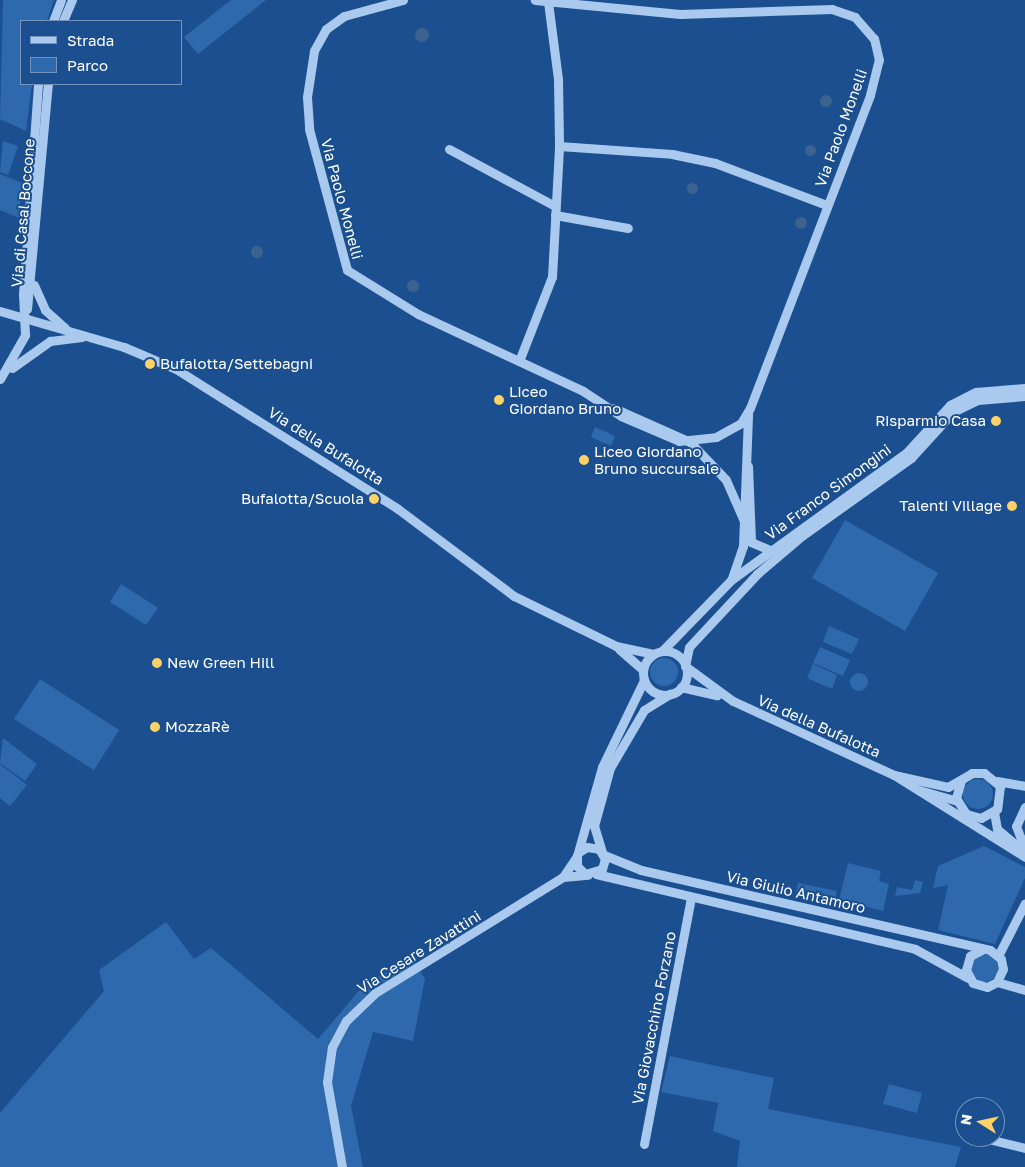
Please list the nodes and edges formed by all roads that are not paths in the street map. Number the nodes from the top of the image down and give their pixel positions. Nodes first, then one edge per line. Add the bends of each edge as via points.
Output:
1 (61, 0) edge
2 (72, 0) edge
3 (403, 0) edge
4 (535, 0) edge
5 (548, 2) junction
6 (54, 20) edge
7 (63, 20) edge
8 (38, 85) edge
9 (48, 85) edge
10 (559, 146) junction
11 (448, 149) dead end
12 (827, 205) junction
13 (555, 210) junction
14 (628, 228) dead end
15 (33, 281) junction
16 (0, 311) edge
17 (25, 319) junction
18 (69, 331) junction
19 (88, 336) junction
20 (520, 361) junction
21 (2, 376) edge
22 (1025, 388) edge
23 (1025, 396) edge
24 (748, 413) junction
25 (690, 442) junction
26 (747, 464) junction
27 (744, 521) junction
28 (751, 542) junction
29 (770, 550) junction
30 (752, 563) junction
31 (731, 580) junction
32 (703, 608) junction
33 (723, 609) junction
34 (715, 618) junction
35 (616, 646) junction
36 (658, 653) junction
37 (685, 666) junction
38 (643, 670) junction
39 (644, 680) junction
40 (681, 687) junction
41 (670, 694) junction
42 (733, 701) junction
43 (894, 775) junction
44 (961, 780) junction
45 (997, 781) junction
46 (907, 785) junction
47 (1025, 786) edge
48 (957, 801) junction
49 (1025, 807) edge
50 (994, 812) junction
51 (972, 817) junction
52 (997, 841) junction
53 (1025, 850) edge
54 (578, 854) junction
55 (603, 854) junction
56 (1025, 857) edge
57 (592, 874) junction
58 (563, 877) junction
59 (691, 897) junction
60 (1025, 903) edge
61 (983, 949) junction
62 (998, 956) junction
63 (968, 978) junction
64 (997, 982) junction
65 (1025, 990) edge
66 (1005, 1143) edge
67 (644, 1144) dead end
68 (1025, 1148) edge
69 (342, 1167) edge

1 - 6 street
2 - 7 street
3 - 20 street, Via Paolo Monelli via 350,12 326,29 314,51 307,117 340,256 352,274 393,300
4 - 5 street, Via Paolo Monelli
5 - 10 street via 558,79
5 - 12 street, Via Paolo Monelli via 680,14 832,9 855,17 874,38 878,68
8 - 17 street, Via di Casal Boccone
9 - 15 street, Via di Casal Boccone
10 - 12 street, Via Paolo Monelli via 663,153 715,163
10 - 13 street
11 - 13 street
12 - 24 street, Via Paolo Monelli
13 - 14 street
13 - 20 street via 550,285
15 - 17 street, Via di Casal Boccone
15 - 18 street via 45,310
16 - 17 street, Via della Bufalotta
17 - 18 street, Via della Bufalotta
17 - 21 street via 23,343
18 - 19 street, Via della Bufalotta
19 - 21 street via 50,341
19 - 35 street, Via della Bufalotta via 132,350 192,378 398,509 514,596
20 - 25 street, Via Paolo Monelli
22 - 29 street, Via Franco Simongini via 982,391 956,401 907,452
23 - 33 street, Via Franco Simongini via 978,400 953,412 911,458 783,550
24 - 25 street via 722,434
24 - 26 street
25 - 27 street via 726,480
26 - 27 street
26 - 28 street
27 - 31 street via 742,552
28 - 29 street
28 - 30 street
29 - 30 street, Via Franco Simongini
30 - 31 street, Via Franco Simongini
30 - 33 street via 750,574
31 - 32 street, Via Franco Simongini
32 - 34 street
32 - 36 street, Via Franco Simongini
33 - 34 street, Via Franco Simongini
34 - 37 street, Via Franco Simongini via 689,647
35 - 36 street, Via della Bufalotta
35 - 38 street, Via della Bufalotta
36 - 37 street via 676,654
36 - 38 street
37 - 40 street
37 - 42 street, Via della Bufalotta
38 - 39 street
39 - 41 street via 655,692
39 - 54 street, Via Cesare Zavattini via 602,767
40 - 41 street
40 - 42 street, Via della Bufalotta
41 - 55 street via 644,710 610,768 594,826
42 - 43 street, Via della Bufalotta
43 - 44 street, Via della Bufalotta via 940,787
43 - 46 street, Via della Bufalotta
44 - 45 street, Via della Bufalotta via 980,772
44 - 48 street
45 - 47 street
45 - 50 street via 1002,796
46 - 48 street, Via della Bufalotta
46 - 52 street, Via della Bufalotta
48 - 51 street, Via della Bufalotta
49 - 53 street via 1016,826
50 - 51 street
50 - 53 street via 997,830
51 - 52 street, Via della Bufalotta
52 - 56 street, Via della Bufalotta
54 - 55 street via 590,846
54 - 57 street via 579,869
54 - 58 street, Via Cesare Zavattini
55 - 57 street via 604,865
55 - 61 street, Via Giulio Antamoro via 641,870
57 - 58 street, Via Cesare Zavattini
57 - 59 street, Via Giulio Antamoro
58 - 69 street, Via Cesare Zavattini via 375,994 346,1021 332,1047 327,1082
59 - 63 street, Via Giulio Antamoro via 918,950
59 - 67 street, Via Giovacchino Forzano
60 - 62 street
61 - 62 street, Via Giulio Antamoro
61 - 63 street via 968,959
62 - 64 street via 1003,969
63 - 64 street, Via Giulio Antamoro via 982,987
64 - 65 street
66 - 68 street

